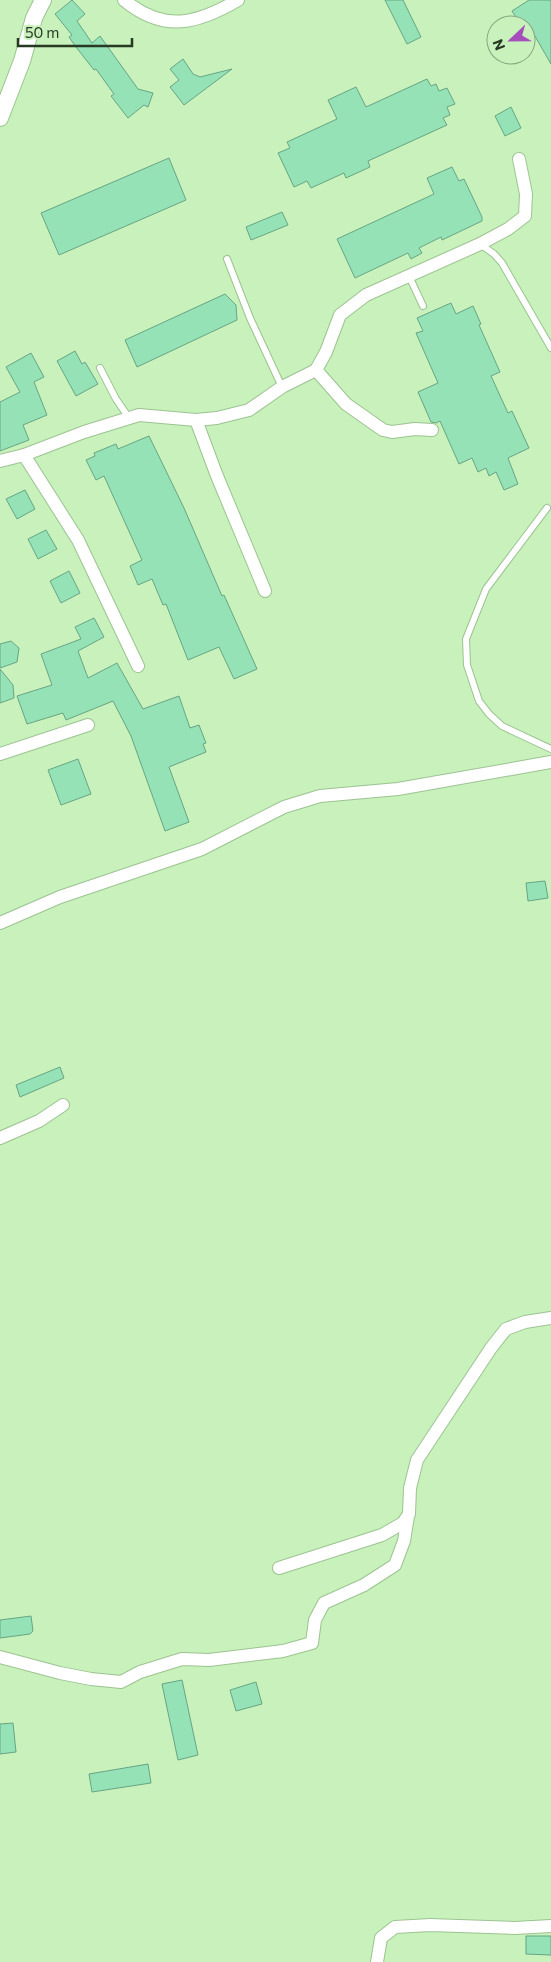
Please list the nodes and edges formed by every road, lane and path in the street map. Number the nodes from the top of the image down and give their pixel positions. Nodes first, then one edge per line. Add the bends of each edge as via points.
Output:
1 (43, 0) edge
2 (124, 0) edge
3 (238, 0) edge
4 (0, 118) edge
5 (519, 159) dead end
6 (480, 244) junction
7 (227, 259) dead end
8 (409, 276) junction
9 (423, 306) dead end
10 (551, 348) edge
11 (100, 368) dead end
12 (316, 370) junction
13 (282, 388) junction
14 (129, 418) junction
15 (196, 420) junction
16 (432, 430) dead end
17 (24, 455) junction
18 (0, 461) edge
19 (548, 508) dead end
20 (265, 591) dead end
21 (138, 666) dead end
22 (88, 725) dead end
23 (551, 749) edge
24 (0, 754) edge
25 (551, 762) edge
26 (0, 923) edge
27 (63, 1105) dead end
28 (0, 1138) edge
29 (551, 1318) edge
30 (408, 1516) junction
31 (279, 1568) dead end
32 (0, 1658) edge
33 (551, 1926) edge
34 (377, 1962) edge

1 - 4 street
2 - 3 street via 155,20 176,21 208,16
5 - 6 street via 526,194 525,216
6 - 8 street
6 - 10 lane via 502,263
7 - 13 lane
8 - 9 lane
8 - 12 street via 366,295 340,315
11 - 14 lane
12 - 13 street
12 - 16 street via 346,404 382,430
13 - 15 street via 249,410
14 - 15 street via 138,415
14 - 17 street
15 - 20 street
17 - 18 street
17 - 21 street via 78,540
19 - 23 lane via 486,589 466,639 467,664 479,702 502,726
22 - 24 street
25 - 26 street via 398,789 320,796 284,807 202,848 60,897
27 - 28 street via 39,1121
29 - 30 street via 506,1329 491,1348 417,1460
30 - 31 street via 403,1523 382,1535
30 - 32 street via 404,1541 395,1565 364,1585 324,1603 315,1620 312,1644 209,1660 182,1659 140,1672 121,1682 60,1673
33 - 34 street via 395,1927 381,1938

